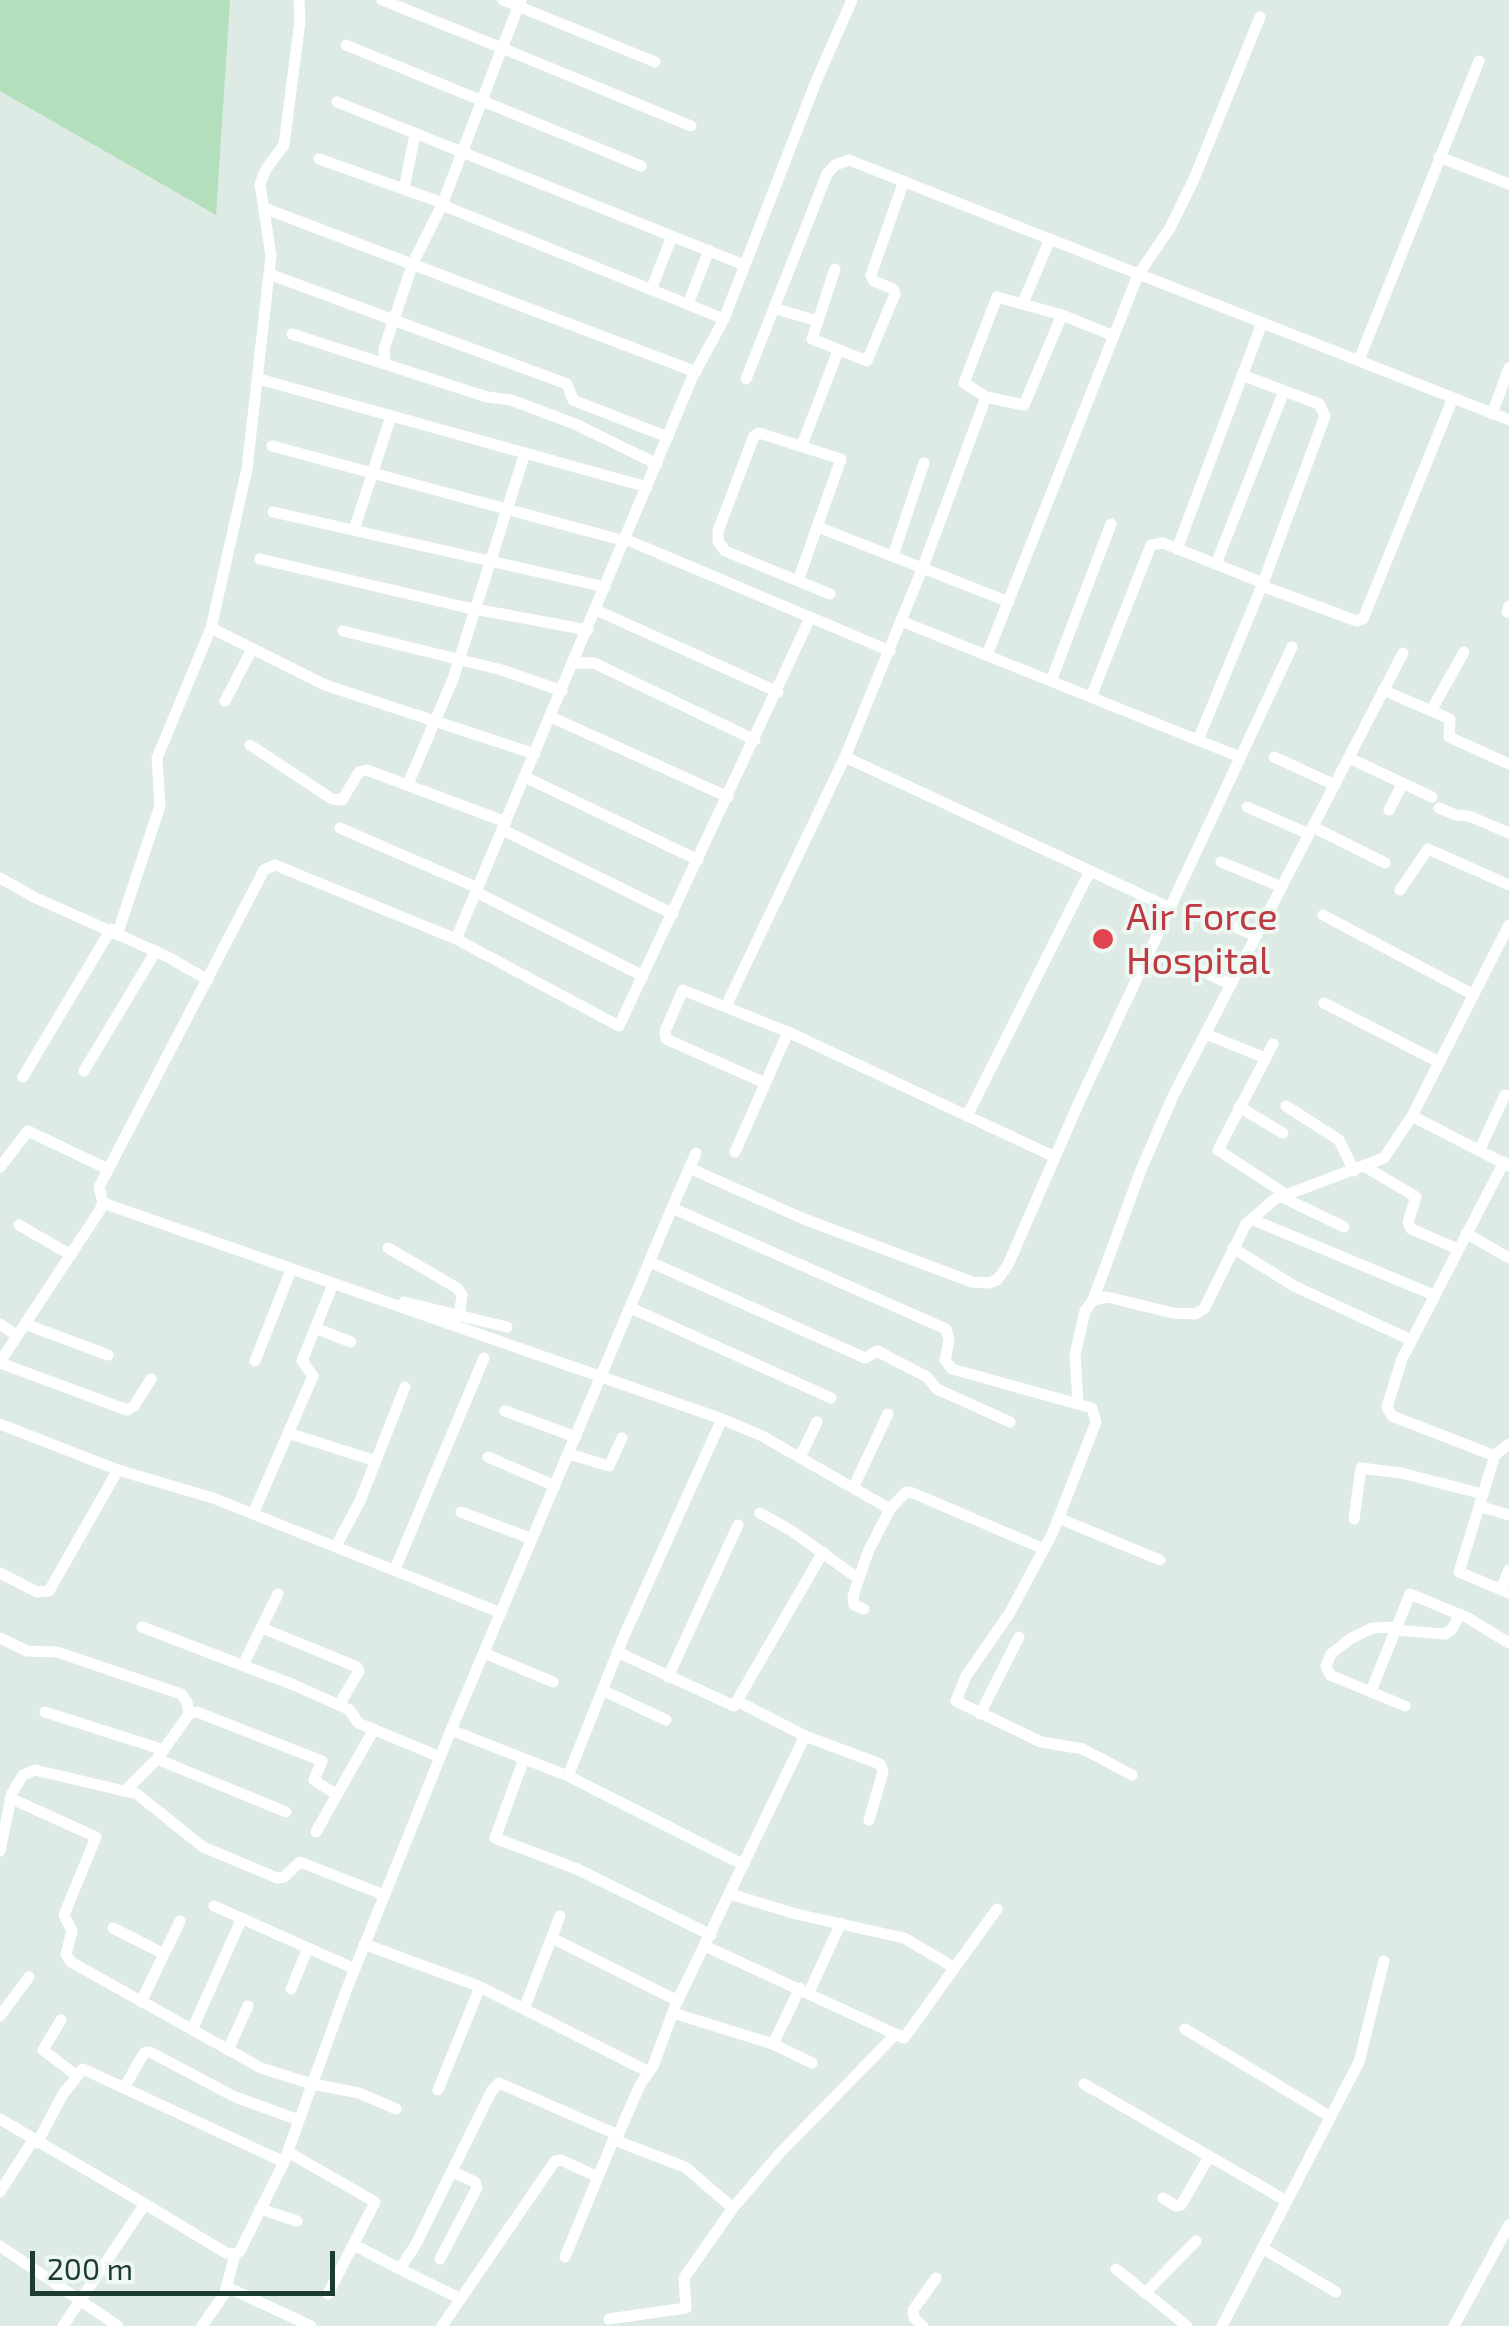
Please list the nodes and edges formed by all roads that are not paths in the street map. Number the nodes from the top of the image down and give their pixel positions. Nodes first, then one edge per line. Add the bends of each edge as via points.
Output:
1 (300, 0) edge
2 (382, 0) edge
3 (503, 0) edge
4 (852, 0) edge
5 (520, 3) edge
6 (1260, 17) dead end
7 (346, 44) dead end
8 (502, 48) junction
9 (1479, 60) dead end
10 (654, 62) dead end
11 (337, 102) dead end
12 (481, 102) junction
13 (691, 126) dead end
14 (414, 134) junction
15 (461, 153) junction
16 (1439, 156) junction
17 (319, 159) dead end
18 (641, 166) dead end
19 (904, 181) junction
20 (1509, 184) edge
21 (404, 189) junction
22 (442, 204) junction
23 (264, 208) junction
24 (672, 236) junction
25 (1050, 240) junction
26 (708, 250) junction
27 (413, 263) junction
28 (744, 265) junction
29 (835, 269) dead end
30 (270, 274) junction
31 (1138, 274) junction
32 (651, 290) junction
33 (1023, 303) junction
34 (688, 304) junction
35 (774, 308) junction
36 (1062, 315) junction
37 (395, 318) junction
38 (724, 319) junction
39 (817, 321) junction
40 (1262, 323) junction
41 (292, 334) dead end
42 (1114, 336) junction
43 (838, 351) junction
44 (1359, 360) junction
45 (386, 363) junction
46 (1509, 368) edge
47 (696, 372) junction
48 (1242, 376) junction
49 (259, 380) junction
50 (746, 380) dead end
51 (1284, 391) junction
52 (986, 397) junction
53 (1453, 398) junction
54 (1492, 414) junction
55 (391, 416) junction
56 (1509, 420) edge
57 (668, 437) junction
58 (272, 446) dead end
59 (802, 446) junction
60 (526, 453) junction
61 (924, 463) dead end
62 (657, 464) junction
63 (373, 472) junction
64 (647, 487) junction
65 (507, 508) junction
66 (273, 512) dead end
67 (1111, 524) dead end
68 (818, 527) junction
69 (354, 530) junction
70 (625, 540) junction
71 (1178, 548) junction
72 (893, 556) junction
73 (260, 558) dead end
74 (491, 563) junction
75 (1216, 564) junction
76 (923, 567) junction
77 (798, 581) junction
78 (1262, 584) junction
79 (606, 587) junction
80 (830, 594) dead end
81 (1008, 602) junction
82 (477, 609) junction
83 (596, 610) junction
84 (810, 618) junction
85 (902, 621) junction
86 (211, 628) junction
87 (588, 630) junction
88 (343, 631) dead end
89 (1292, 647) dead end
90 (252, 648) junction
91 (890, 651) junction
92 (1402, 652) dead end
93 (1464, 652) dead end
94 (987, 655) junction
95 (459, 660) junction
96 (574, 662) junction
97 (1051, 681) junction
98 (1383, 690) junction
99 (562, 691) junction
100 (778, 692) junction
101 (1091, 697) junction
102 (225, 701) dead end
103 (1431, 711) junction
104 (550, 717) junction
105 (434, 721) junction
106 (755, 740) junction
107 (1198, 740) junction
108 (250, 745) dead end
109 (535, 754) junction
110 (846, 756) junction
111 (1240, 757) junction
112 (1274, 757) dead end
113 (1349, 758) junction
114 (1509, 764) edge
115 (525, 776) junction
116 (408, 784) junction
117 (1402, 784) junction
118 (1335, 785) junction
119 (728, 798) junction
120 (1247, 808) dead end
121 (1390, 810) dead end
122 (504, 826) junction
123 (340, 828) dead end
124 (1311, 831) junction
125 (1509, 833) edge
126 (698, 860) junction
127 (1221, 862) dead end
128 (1385, 863) dead end
129 (1090, 871) junction
130 (0, 878) edge
131 (1509, 885) edge
132 (1282, 886) junction
133 (477, 890) junction
134 (1400, 890) dead end
135 (1170, 908) junction
136 (1200, 912) dead end
137 (672, 914) junction
138 (1324, 915) dead end
139 (114, 931) junction
140 (1507, 934) edge
141 (1256, 936) junction
142 (456, 939) junction
143 (156, 951) junction
144 (1176, 958) dead end
145 (643, 976) junction
146 (208, 980) junction
147 (1231, 986) junction
148 (1474, 995) junction
149 (1324, 1003) dead end
150 (726, 1006) junction
151 (788, 1032) junction
152 (1206, 1034) junction
153 (1272, 1044) dead end
154 (1265, 1058) junction
155 (1439, 1062) junction
156 (84, 1071) dead end
157 (24, 1077) dead end
158 (765, 1084) junction
159 (1505, 1095) dead end
160 (1286, 1106) dead end
161 (1239, 1107) junction
162 (967, 1116) junction
163 (1412, 1116) junction
164 (1283, 1133) dead end
165 (1480, 1149) junction
166 (696, 1152) dead end
167 (735, 1152) dead end
168 (1056, 1157) junction
169 (1506, 1164) edge
170 (0, 1167) edge
171 (689, 1168) junction
172 (108, 1169) junction
173 (1359, 1169) junction
174 (1284, 1196) junction
175 (103, 1202) junction
176 (672, 1208) junction
177 (1251, 1220) junction
178 (19, 1225) dead end
179 (1344, 1227) dead end
180 (1466, 1232) junction
181 (388, 1248) dead end
182 (1233, 1248) junction
183 (1458, 1249) junction
184 (71, 1255) junction
185 (1509, 1258) edge
186 (650, 1262) junction
187 (291, 1270) junction
188 (333, 1284) junction
189 (1434, 1295) junction
190 (395, 1300) dead end
191 (1093, 1300) junction
192 (632, 1308) junction
193 (458, 1316) junction
194 (0, 1324) edge
195 (25, 1324) junction
196 (315, 1328) junction
197 (507, 1328) dead end
198 (17, 1336) junction
199 (1412, 1340) junction
200 (351, 1342) dead end
201 (108, 1355) dead end
202 (484, 1358) dead end
203 (255, 1361) dead end
204 (0, 1362) edge
205 (602, 1376) junction
206 (151, 1379) dead end
207 (406, 1387) dead end
208 (831, 1398) dead end
209 (1078, 1403) junction
210 (504, 1411) dead end
211 (888, 1414) dead end
212 (722, 1419) junction
213 (816, 1422) dead end
214 (1010, 1422) dead end
215 (0, 1424) edge
216 (288, 1433) junction
217 (576, 1437) junction
218 (622, 1438) dead end
219 (1509, 1444) edge
220 (568, 1454) junction
221 (1495, 1455) junction
222 (800, 1457) junction
223 (488, 1458) dead end
224 (376, 1461) junction
225 (118, 1470) junction
226 (555, 1486) junction
227 (853, 1488) junction
228 (1481, 1500) junction
229 (890, 1508) junction
230 (462, 1512) dead end
231 (253, 1514) junction
232 (760, 1514) dead end
233 (1509, 1516) edge
234 (1058, 1518) junction
235 (1354, 1519) dead end
236 (738, 1525) dead end
237 (532, 1539) junction
238 (336, 1546) junction
239 (1044, 1549) junction
240 (823, 1552) junction
241 (1160, 1560) dead end
242 (395, 1569) junction
243 (1509, 1570) edge
244 (0, 1573) edge
245 (859, 1579) junction
246 (1505, 1591) edge
247 (278, 1594) dead end
248 (864, 1609) dead end
249 (500, 1613) junction
250 (1460, 1614) junction
251 (142, 1627) dead end
252 (262, 1628) junction
253 (1394, 1629) junction
254 (0, 1638) edge
255 (1019, 1638) dead end
256 (1509, 1642) edge
257 (617, 1652) junction
258 (484, 1653) junction
259 (243, 1665) junction
260 (668, 1676) junction
261 (553, 1682) dead end
262 (602, 1690) junction
263 (1371, 1691) junction
264 (740, 1702) junction
265 (339, 1705) junction
266 (1406, 1706) dead end
267 (45, 1712) dead end
268 (189, 1714) junction
269 (980, 1714) junction
270 (666, 1720) dead end
271 (374, 1729) junction
272 (450, 1730) junction
273 (806, 1736) junction
274 (160, 1754) junction
275 (440, 1756) junction
276 (524, 1759) junction
277 (1132, 1775) dead end
278 (568, 1776) junction
279 (126, 1790) junction
280 (337, 1796) junction
281 (10, 1798) junction
282 (286, 1812) dead end
283 (869, 1820) dead end
284 (316, 1832) dead end
285 (0, 1851) edge
286 (744, 1865) junction
287 (730, 1894) junction
288 (384, 1895) junction
289 (214, 1906) dead end
290 (997, 1909) dead end
291 (560, 1916) dead end
292 (242, 1918) junction
293 (180, 1921) dead end
294 (841, 1924) junction
295 (113, 1928) dead end
296 (552, 1938) junction
297 (708, 1940) junction
298 (364, 1944) junction
299 (308, 1948) junction
300 (164, 1954) junction
301 (1384, 1961) dead end
302 (952, 1967) junction
303 (354, 1969) junction
304 (29, 1978) dead end
305 (480, 1987) junction
306 (291, 1988) dead end
307 (804, 1990) junction
308 (141, 2002) junction
309 (248, 2006) dead end
310 (675, 2007) junction
311 (524, 2009) junction
312 (0, 2016) edge
313 (61, 2020) dead end
314 (192, 2030) junction
315 (1186, 2030) dead end
316 (896, 2034) junction
317 (773, 2044) junction
318 (228, 2050) junction
319 (812, 2063) dead end
320 (649, 2072) junction
321 (77, 2076) junction
322 (312, 2084) junction
323 (1084, 2084) dead end
324 (124, 2088) junction
325 (438, 2090) dead end
326 (396, 2108) dead end
327 (1329, 2116) junction
328 (0, 2120) edge
329 (299, 2120) junction
330 (615, 2137) junction
331 (35, 2142) junction
332 (286, 2157) junction
333 (1209, 2157) junction
334 (453, 2172) junction
335 (598, 2178) junction
336 (0, 2192) edge
337 (1162, 2198) dead end
338 (1285, 2200) junction
339 (145, 2204) junction
340 (260, 2208) junction
341 (733, 2208) junction
342 (297, 2221) dead end
343 (1509, 2225) edge
344 (1196, 2241) dead end
345 (354, 2246) junction
346 (1262, 2248) junction
347 (1, 2250) edge
348 (234, 2254) junction
349 (566, 2258) dead end
350 (440, 2259) dead end
351 (400, 2269) junction
352 (1116, 2269) dead end
353 (936, 2278) dead end
354 (227, 2287) junction
355 (1336, 2292) dead end
356 (1145, 2293) junction
357 (328, 2294) dead end
358 (461, 2299) junction
359 (82, 2302) junction
360 (609, 2319) dead end
361 (63, 2326) edge
362 (118, 2326) edge
363 (202, 2326) edge
364 (312, 2326) edge
365 (442, 2326) edge
366 (923, 2326) edge
367 (1187, 2326) edge
368 (1222, 2326) edge
369 (1454, 2326) edge

1 - 23 street via 284,145 262,178
2 - 8 street
3 - 5 street
4 - 28 street
5 - 8 street
5 - 10 street
6 - 31 street via 1194,178
7 - 12 street
8 - 12 street
8 - 13 street
9 - 16 street
11 - 14 street
12 - 15 street
12 - 18 street
14 - 15 street
14 - 21 street
15 - 22 street
15 - 24 street
16 - 20 street
16 - 44 street
17 - 21 street
19 - 25 street
19 - 35 street via 861,163 835,165
19 - 43 street via 871,275 895,294 868,362
21 - 22 street
22 - 27 street
22 - 32 street
23 - 27 street
23 - 30 street
24 - 26 street
24 - 32 street
25 - 31 street
25 - 33 street
26 - 28 street
26 - 34 street
27 - 37 street
27 - 47 street
28 - 38 street
29 - 39 street
30 - 37 street
30 - 49 street
31 - 40 street
31 - 42 street
32 - 34 street
33 - 36 street
33 - 52 street via 993,300 963,378
34 - 38 street
35 - 39 street
35 - 50 street
36 - 42 street
36 - 52 street via 1027,401 1020,406
37 - 45 street
37 - 57 street via 567,384 573,400
38 - 47 street
39 - 43 street via 812,340
40 - 44 street
40 - 48 street
41 - 45 street
42 - 81 street
43 - 59 street
44 - 53 street
45 - 62 street via 576,424
46 - 54 street
47 - 57 street
48 - 51 street
48 - 71 street
49 - 55 street
49 - 86 street
51 - 75 street
51 - 78 street via 1319,404 1325,416
52 - 76 street
53 - 54 street
53 - 78 street via 1364,619
54 - 56 street
55 - 60 street
55 - 63 street
57 - 62 street
58 - 63 street
59 - 68 street via 841,459
59 - 77 street via 756,434 717,536 725,551
60 - 64 street
60 - 65 street
61 - 72 street
62 - 64 street
63 - 65 street
63 - 69 street
64 - 70 street
65 - 70 street
65 - 74 street
66 - 69 street
67 - 97 street
68 - 72 street
68 - 77 street
69 - 74 street
70 - 79 street
70 - 84 street
71 - 75 street
71 - 101 street via 1156,543 1147,549
72 - 76 street
73 - 82 street
74 - 79 street
74 - 82 street
75 - 78 street
76 - 81 street
76 - 85 street
77 - 80 street
78 - 107 street
79 - 83 street
81 - 94 street
82 - 87 street
82 - 95 street
83 - 87 street
83 - 100 street
84 - 91 street
84 - 100 street
85 - 91 street
85 - 94 street
86 - 90 street
86 - 139 street via 157,758 160,806
87 - 96 street
88 - 95 street
89 - 111 street
90 - 102 street
90 - 105 street via 325,685
91 - 110 street
92 - 98 street
93 - 103 street
94 - 97 street
95 - 99 street
95 - 105 street
96 - 99 street
96 - 106 street via 594,663
97 - 101 street
98 - 103 street
98 - 113 street
99 - 104 street
100 - 106 street
101 - 107 street
103 - 114 street via 1452,720 1449,737
104 - 109 street
104 - 119 street
105 - 109 street
105 - 116 street
106 - 119 street
107 - 111 street
108 - 116 street via 337,801 362,770
109 - 115 street
110 - 129 street
110 - 150 street
111 - 135 street
112 - 118 street
113 - 117 street
113 - 118 street
115 - 122 street
115 - 126 street
116 - 122 street
117 - 121 street
117 - 125 street via 1456,815
118 - 124 street
119 - 126 street
120 - 124 street
122 - 133 street
122 - 137 street
123 - 133 street
124 - 128 street
124 - 132 street
126 - 137 street
127 - 132 street
129 - 135 street
129 - 162 street
130 - 139 street
131 - 134 street via 1428,849
132 - 141 street
133 - 142 street
133 - 145 street
135 - 168 street
136 - 141 street
137 - 145 street
138 - 148 street
139 - 143 street
139 - 157 street
140 - 148 street
141 - 147 street
142 - 145 street via 619,1026
142 - 146 street via 274,865 264,870
143 - 146 street
143 - 156 street
144 - 147 street
146 - 172 street
147 - 152 street
148 - 155 street
149 - 155 street
150 - 151 street
150 - 158 street via 683,990 664,1035
151 - 158 street
151 - 162 street
152 - 154 street
152 - 191 street via 1140,1170
153 - 154 street
154 - 161 street
155 - 163 street
158 - 167 street
159 - 165 street
160 - 173 street via 1339,1140
161 - 164 street
161 - 174 street via 1218,1150
162 - 168 street
163 - 165 street
163 - 173 street via 1384,1158
165 - 169 street
166 - 171 street
168 - 171 street via 1003,1274 980,1284
169 - 180 street
170 - 172 street via 28,1131
171 - 176 street
172 - 175 street via 99,1187
173 - 174 street
173 - 183 street via 1416,1196 1411,1229
174 - 177 street
174 - 179 street
175 - 184 street
175 - 187 street
176 - 186 street
176 - 209 street via 946,1329 945,1360 952,1369
177 - 182 street
177 - 189 street
178 - 184 street
180 - 183 street
180 - 185 street
181 - 193 street via 457,1288
182 - 191 street via 1204,1309 1195,1314 1107,1296
182 - 199 street via 1294,1286
183 - 189 street
184 - 195 street
186 - 192 street
186 - 214 street via 865,1358 877,1351
187 - 188 street
187 - 203 street
188 - 196 street
188 - 205 street
189 - 199 street
190 - 193 street
191 - 209 street via 1075,1356
192 - 205 street
192 - 208 street
193 - 197 street
194 - 198 street
195 - 198 street
195 - 201 street
196 - 200 street
196 - 216 street via 301,1364 312,1376
198 - 204 street
199 - 221 street via 1388,1414
202 - 242 street
204 - 206 street via 127,1410
205 - 212 street
205 - 217 street
207 - 224 street
209 - 234 street via 1092,1408 1096,1422
210 - 217 street
211 - 227 street
212 - 222 street
212 - 257 street
213 - 222 street
215 - 225 street
216 - 224 street
216 - 231 street
217 - 220 street
218 - 220 street via 609,1466
219 - 221 street
220 - 226 street
221 - 228 street
222 - 227 street
223 - 226 street
224 - 238 street
225 - 231 street
225 - 244 street via 49,1590 37,1592
226 - 237 street
227 - 229 street
228 - 233 street
228 - 235 street via 1361,1468
228 - 246 street via 1460,1572
229 - 239 street via 906,1492 914,1493
229 - 245 street
230 - 237 street
231 - 238 street
232 - 240 street
234 - 239 street
234 - 241 street
236 - 260 street
237 - 249 street
238 - 242 street
239 - 269 street via 957,1697 958,1704
240 - 245 street
240 - 264 street
242 - 249 street
243 - 246 street
245 - 248 street via 853,1601
247 - 252 street
249 - 258 street
250 - 253 street via 1445,1634
250 - 253 street via 1410,1594
250 - 256 street
251 - 259 street
252 - 259 street
252 - 265 street via 357,1667
253 - 263 street
253 - 263 street via 1367,1630 1328,1658 1330,1675
254 - 268 street via 181,1694
255 - 269 street
257 - 260 street
257 - 262 street
258 - 261 street
258 - 272 street
259 - 265 street
260 - 264 street via 730,1706
262 - 270 street
262 - 278 street
263 - 266 street
264 - 273 street
265 - 271 street
267 - 274 street
268 - 274 street
268 - 280 street via 208,1715 322,1761 314,1780
269 - 277 street
271 - 275 street
271 - 280 street
272 - 275 street
272 - 276 street
273 - 283 street via 883,1767
273 - 286 street
274 - 279 street
274 - 282 street
275 - 288 street
276 - 278 street
276 - 297 street via 495,1838 577,1868
278 - 286 street
279 - 281 street via 35,1770 23,1775
279 - 288 street via 202,1847 277,1878 300,1862
280 - 284 street
281 - 285 street
281 - 308 street via 96,1837 64,1915 72,1931 66,1954
286 - 287 street
287 - 294 street
287 - 297 street
288 - 298 street
289 - 292 street
290 - 302 street
291 - 296 street
292 - 299 street
292 - 314 street
293 - 300 street
294 - 302 street via 910,1940
294 - 307 street
295 - 300 street
296 - 310 street
296 - 311 street
297 - 307 street
297 - 310 street
298 - 303 street
298 - 305 street
299 - 303 street
299 - 306 street
300 - 308 street
301 - 327 street via 1359,2062
302 - 316 street via 905,2036
303 - 322 street
304 - 312 street
305 - 311 street
305 - 325 street
307 - 316 street
307 - 317 street
308 - 314 street
309 - 318 street
310 - 317 street
310 - 320 street
311 - 320 street
313 - 321 street via 43,2050
314 - 318 street
315 - 327 street
316 - 341 street
317 - 319 street
318 - 322 street
320 - 330 street
321 - 324 street via 82,2068
321 - 331 street
322 - 326 street
322 - 329 street
323 - 333 street
324 - 329 street via 150,2052 236,2097
324 - 332 street
327 - 338 street
328 - 331 street
329 - 332 street
330 - 334 street via 499,2083
330 - 335 street
330 - 341 street via 686,2167
331 - 336 street
331 - 339 street
332 - 340 street
332 - 345 street via 376,2202
333 - 337 street via 1181,2205
333 - 338 street
334 - 350 street via 477,2188
334 - 351 street
335 - 349 street
335 - 358 street via 555,2161
338 - 346 street
339 - 348 street
339 - 359 street
340 - 342 street
340 - 348 street
341 - 360 street via 684,2278 686,2308
343 - 369 street
344 - 356 street
345 - 351 street
345 - 357 street
346 - 355 street
346 - 368 street
347 - 359 street
348 - 354 street
351 - 358 street
352 - 356 street
353 - 366 street via 913,2310
354 - 363 street
354 - 364 street
356 - 367 street
358 - 365 street
359 - 361 street
359 - 362 street

